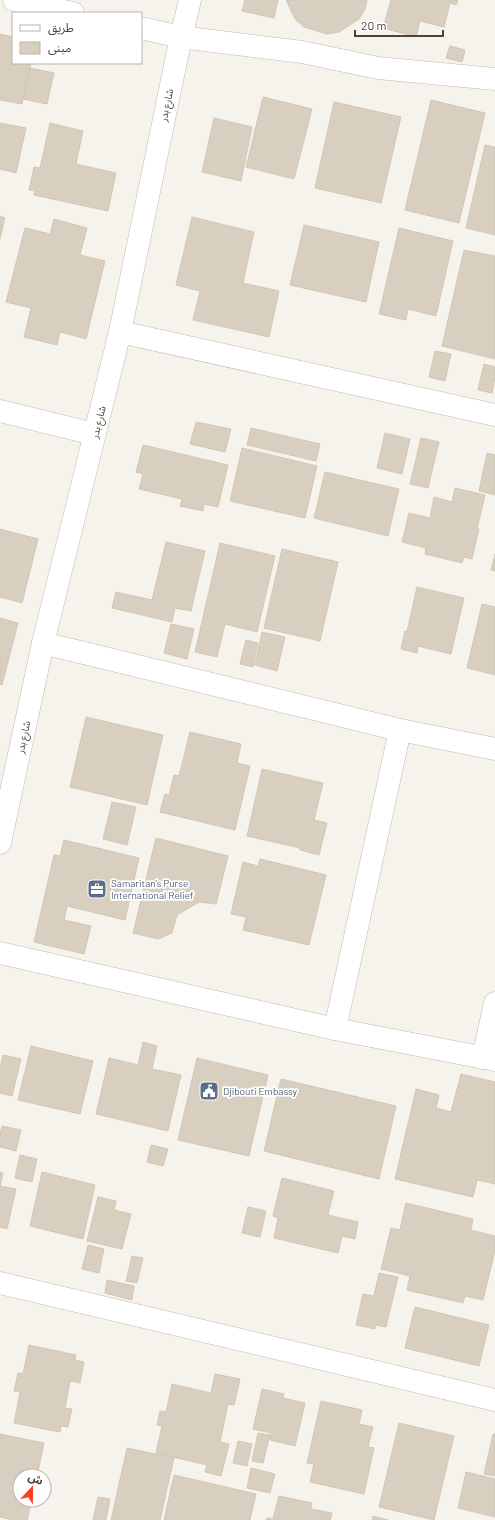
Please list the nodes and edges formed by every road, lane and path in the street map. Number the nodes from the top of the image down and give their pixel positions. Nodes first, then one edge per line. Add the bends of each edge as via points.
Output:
1 (14, 0) edge
2 (190, 0) edge
3 (68, 12) edge
4 (142, 28) edge
5 (180, 37) junction
6 (495, 79) edge
7 (120, 332) junction
8 (0, 411) edge
9 (495, 414) edge
10 (94, 434) junction
11 (43, 643) junction
12 (400, 730) junction
13 (495, 749) edge
14 (3, 813) edge
15 (0, 843) edge
16 (0, 953) edge
17 (495, 1003) edge
18 (335, 1029) junction
19 (489, 1059) edge
20 (0, 1284) edge
21 (495, 1400) edge

1 - 3 street
2 - 5 street, شارع بدر
4 - 5 street
5 - 6 street via 302,52 378,68
5 - 7 street, شارع بدر
7 - 9 street
7 - 10 street, شارع بدر
8 - 10 street
10 - 11 street, شارع بدر
11 - 12 street
11 - 14 street, شارع بدر
12 - 13 street
12 - 18 street
14 - 15 street, شارع بدر
16 - 18 street
17 - 19 street
18 - 19 street
20 - 21 street

